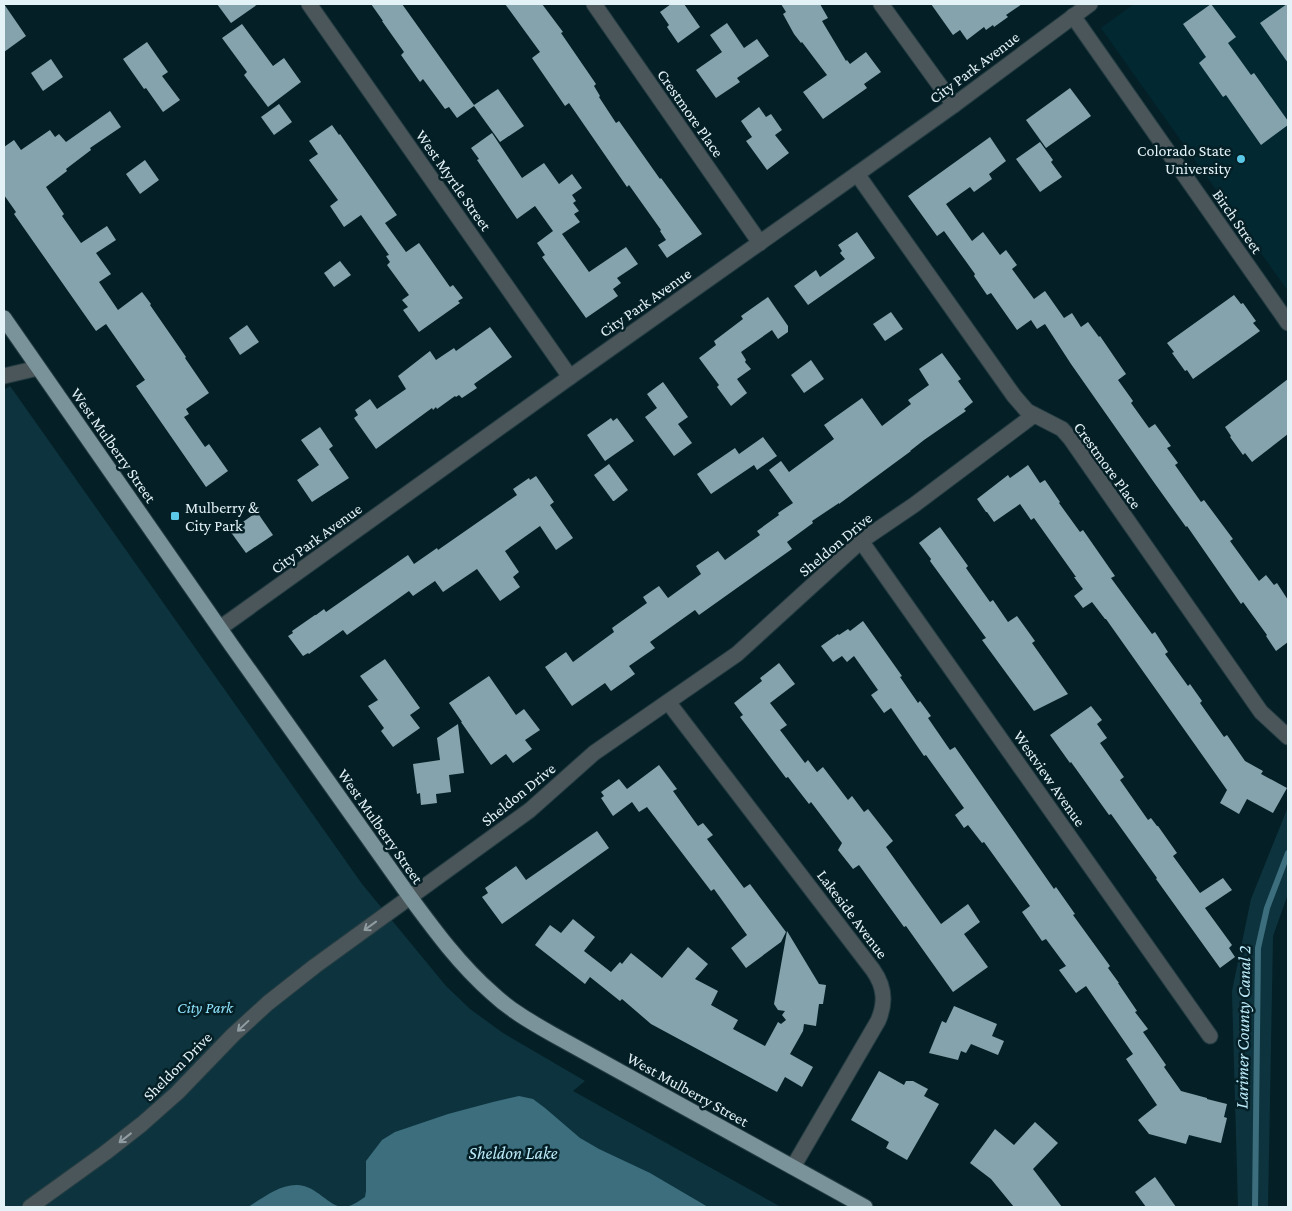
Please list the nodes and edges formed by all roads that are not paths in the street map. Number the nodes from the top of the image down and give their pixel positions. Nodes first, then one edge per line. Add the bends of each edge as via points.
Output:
1 (309, 4) edge
2 (594, 4) edge
3 (881, 4) edge
4 (1090, 4) edge
5 (1073, 16) junction
6 (954, 105) junction
7 (857, 174) junction
8 (760, 243) junction
9 (1288, 323) edge
10 (6, 328) edge
11 (38, 368) junction
12 (4, 376) edge
13 (570, 377) junction
14 (1034, 415) junction
15 (861, 541) junction
16 (220, 628) junction
17 (668, 702) junction
18 (1288, 737) edge
19 (410, 897) junction
20 (1210, 1036) dead end
21 (793, 1167) junction
22 (30, 1207) edge
23 (865, 1207) edge

1 - 13 street, West Myrtle Street
2 - 8 street, Crestmore Place
3 - 6 street
4 - 5 street, City Park Avenue
5 - 6 street, City Park Avenue
5 - 9 street, Birch Street
6 - 7 street, City Park Avenue
7 - 8 street, City Park Avenue
7 - 14 street, Crestmore Place via 1014,396
8 - 13 street, City Park Avenue
10 - 11 main road, West Mulberry Street
11 - 12 street
11 - 16 main road, West Mulberry Street
13 - 16 street, City Park Avenue
14 - 15 street, Sheldon Drive
14 - 18 street, Crestmore Place via 1062,429 1070,438 1262,712
15 - 17 street, Sheldon Drive via 737,654
15 - 20 street, Westview Avenue
16 - 19 main road, West Mulberry Street
17 - 19 street, Sheldon Drive via 594,753 530,810
17 - 21 street, Lakeside Avenue via 882,986 884,1004 878,1021
19 - 21 main road, West Mulberry Street via 466,969 522,1016
19 -> 22 street, Sheldon Drive via 268,1003 142,1124
21 - 23 main road, West Mulberry Street

